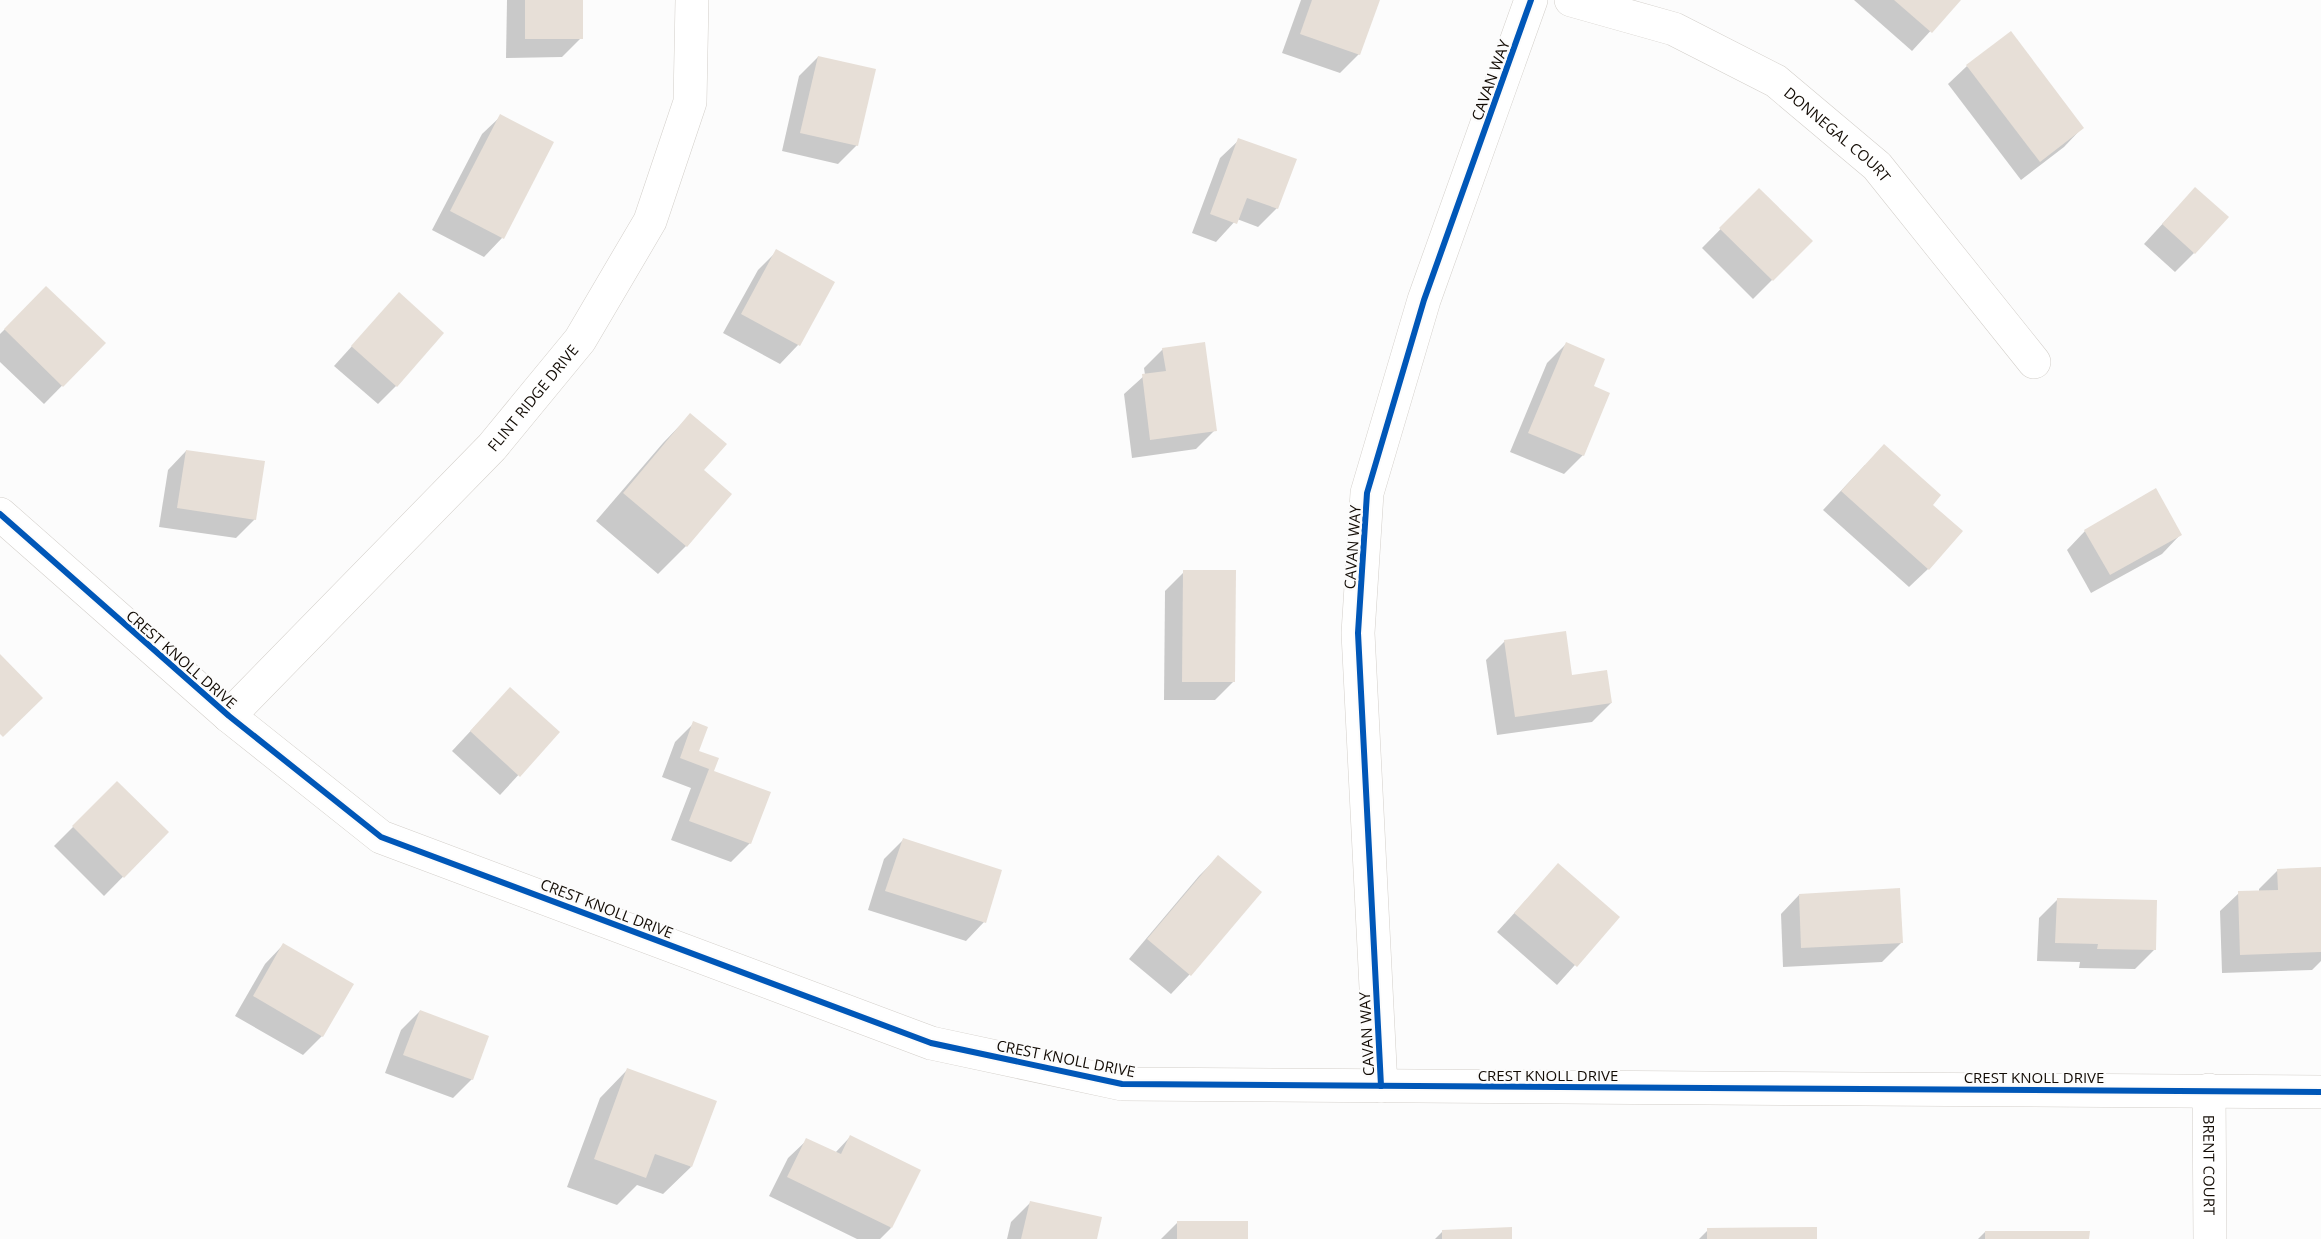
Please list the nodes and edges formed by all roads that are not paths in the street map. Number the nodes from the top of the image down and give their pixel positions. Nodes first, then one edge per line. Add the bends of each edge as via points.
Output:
1 (692, 0) edge
2 (1531, 0) edge
3 (1571, 0) edge
4 (2034, 363) dead end
5 (0, 514) edge
6 (229, 716) junction
7 (1381, 1086) junction
8 (2209, 1090) junction
9 (2321, 1092) edge
10 (2210, 1239) edge

1 - 6 street, FLINT RIDGE DRIVE via 690,102 650,220 580,340 492,447
2 - 7 street, CAVAN WAY via 1424,300 1367,493 1358,633
3 - 4 street, DONNEGAL COURT via 1674,29 1776,81 1877,166
5 - 6 street, CREST KNOLL DRIVE
6 - 7 street, CREST KNOLL DRIVE via 381,837 931,1043 1122,1084
7 - 8 street, CREST KNOLL DRIVE
8 - 9 street, CREST KNOLL DRIVE
8 - 10 street, BRENT COURT

